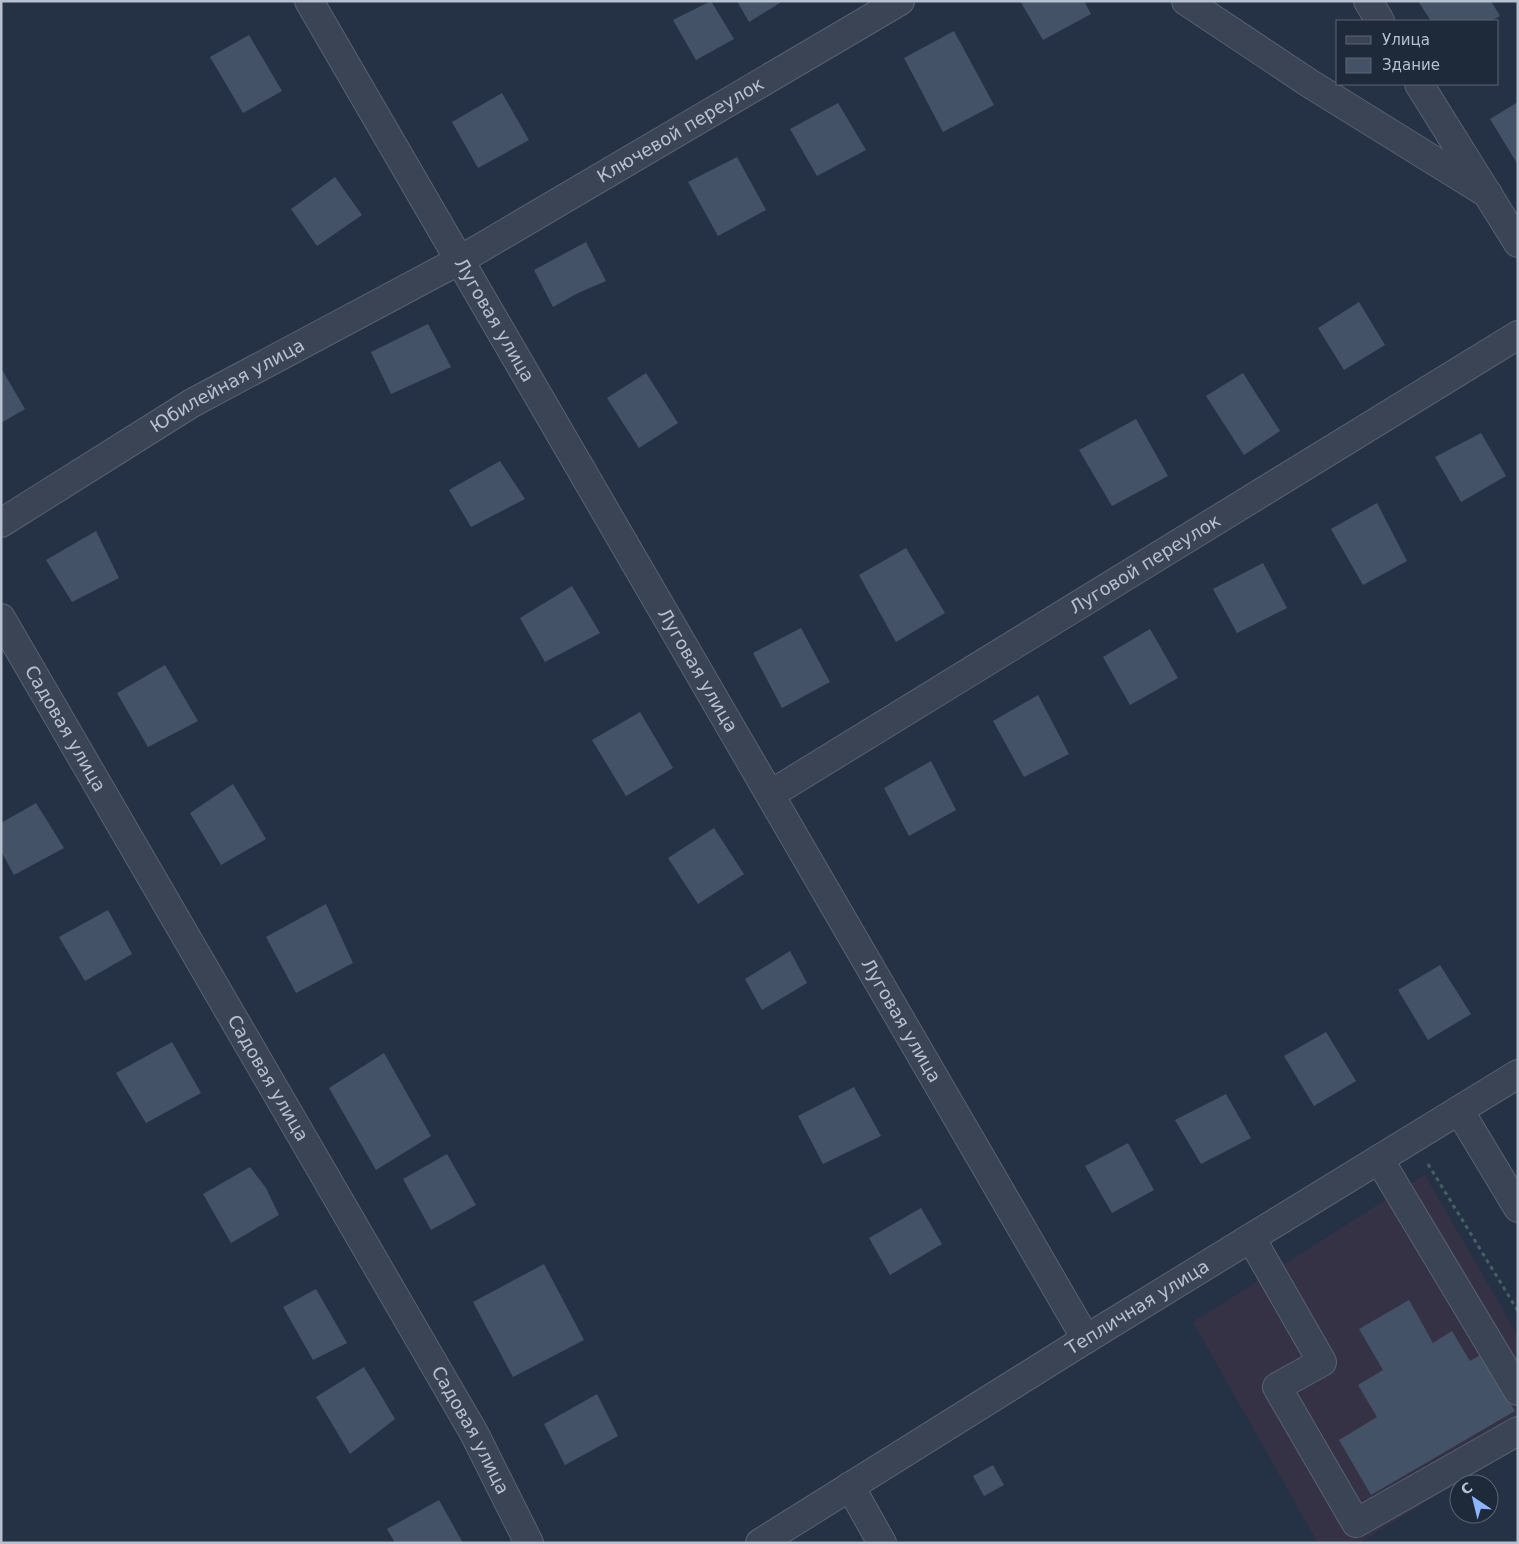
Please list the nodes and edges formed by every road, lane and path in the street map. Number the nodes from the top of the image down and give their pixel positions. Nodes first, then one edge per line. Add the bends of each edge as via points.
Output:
1 (309, 1) edge
2 (900, 1) edge
3 (1186, 1) edge
4 (1368, 1) edge
5 (1379, 20) edge
6 (1420, 85) edge
7 (1488, 194) junction
8 (1518, 243) edge
9 (460, 260) junction
10 (1518, 335) edge
11 (1, 523) edge
12 (1, 618) edge
13 (771, 794) junction
14 (1518, 1074) edge
15 (1459, 1110) junction
16 (1379, 1159) junction
17 (1518, 1208) edge
18 (1251, 1238) junction
19 (1086, 1338) junction
20 (1518, 1391) edge
21 (1518, 1431) edge
22 (850, 1486) junction
23 (530, 1543) edge
24 (760, 1543) edge
25 (882, 1543) edge

1 - 9 street, Луговая улица
2 - 9 street, Ключевой переулок
3 - 7 street via 1309,83
4 - 5 street
6 - 7 street
7 - 8 street
9 - 11 street, Юбилейная улица via 192,403
9 - 13 street, Луговая улица
10 - 13 street, Луговой переулок
12 - 23 street, Садовая улица via 474,1434
13 - 19 street, Луговая улица
14 - 15 street, Тепличная улица
15 - 16 street, Тепличная улица
15 - 17 street
16 - 18 street, Тепличная улица
16 - 20 street
18 - 19 street, Тепличная улица
18 - 21 street via 1322,1362 1277,1387 1356,1523
19 - 22 street, Тепличная улица
22 - 24 street, Тепличная улица
22 - 25 street

